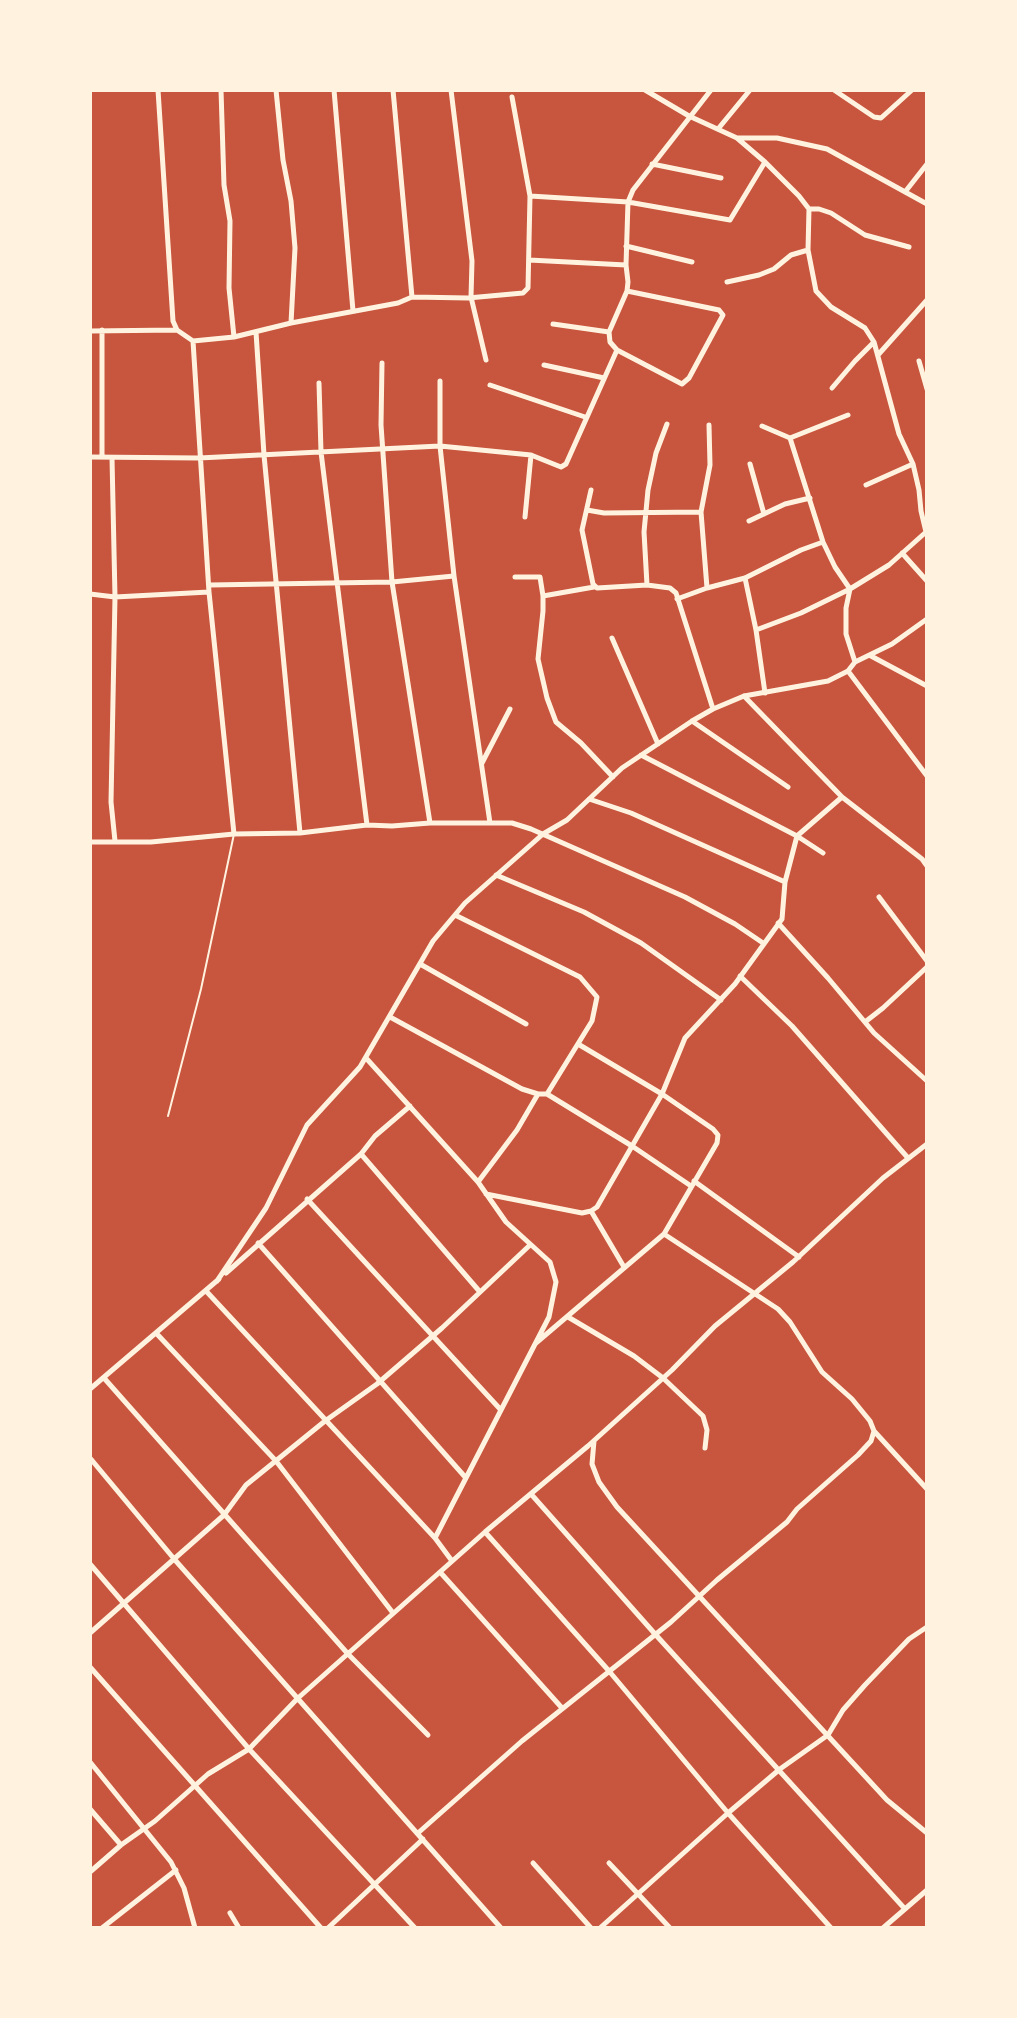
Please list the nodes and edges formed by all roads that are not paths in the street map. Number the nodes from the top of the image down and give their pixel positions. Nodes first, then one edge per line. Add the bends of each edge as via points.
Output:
1 (158, 90) edge
2 (221, 90) edge
3 (276, 90) edge
4 (334, 90) edge
5 (393, 90) edge
6 (451, 90) edge
7 (645, 90) edge
8 (711, 90) edge
9 (750, 90) edge
10 (834, 90) edge
11 (912, 90) edge
12 (512, 97) dead end
13 (689, 116) junction
14 (718, 129) junction
15 (737, 138) junction
16 (765, 162) junction
17 (652, 164) junction
18 (927, 164) edge
19 (721, 178) dead end
20 (905, 192) junction
21 (530, 196) junction
22 (628, 202) junction
23 (927, 204) edge
24 (809, 209) junction
25 (626, 246) junction
26 (909, 247) dead end
27 (808, 250) junction
28 (529, 260) junction
29 (692, 262) dead end
30 (626, 265) junction
31 (728, 282) dead end
32 (627, 291) junction
33 (412, 297) junction
34 (471, 297) junction
35 (927, 300) edge
36 (353, 311) junction
37 (291, 323) junction
38 (553, 324) dead end
39 (102, 330) junction
40 (177, 330) junction
41 (90, 331) edge
42 (256, 332) junction
43 (609, 332) junction
44 (234, 337) junction
45 (193, 341) junction
46 (874, 342) junction
47 (617, 350) junction
48 (878, 356) junction
49 (486, 360) dead end
50 (919, 361) dead end
51 (382, 363) dead end
52 (544, 365) dead end
53 (604, 378) junction
54 (440, 381) dead end
55 (319, 383) dead end
56 (490, 385) dead end
57 (832, 388) dead end
58 (927, 389) edge
59 (848, 415) dead end
60 (585, 417) junction
61 (667, 423) dead end
62 (709, 425) dead end
63 (762, 426) dead end
64 (790, 438) junction
65 (440, 446) junction
66 (383, 450) junction
67 (321, 452) junction
68 (264, 455) junction
69 (531, 455) junction
70 (90, 457) edge
71 (102, 457) junction
72 (112, 458) junction
73 (199, 458) junction
74 (750, 464) dead end
75 (913, 464) junction
76 (866, 485) dead end
77 (591, 490) dead end
78 (810, 498) junction
79 (587, 510) junction
80 (701, 512) junction
81 (645, 513) junction
82 (764, 514) junction
83 (525, 517) dead end
84 (749, 520) dead end
85 (927, 532) edge
86 (823, 542) junction
87 (902, 553) junction
88 (454, 576) junction
89 (516, 577) dead end
90 (745, 578) junction
91 (927, 581) edge
92 (392, 582) junction
93 (339, 583) junction
94 (278, 584) junction
95 (647, 585) junction
96 (594, 587) junction
97 (210, 588) junction
98 (707, 588) junction
99 (850, 589) junction
100 (90, 594) edge
101 (543, 596) junction
102 (115, 597) junction
103 (677, 599) junction
104 (927, 619) edge
105 (756, 630) junction
106 (612, 638) dead end
107 (871, 656) junction
108 (855, 662) junction
109 (848, 671) junction
110 (927, 686) edge
111 (765, 693) junction
112 (744, 696) junction
113 (510, 709) dead end
114 (713, 709) junction
115 (692, 721) junction
116 (658, 744) junction
117 (641, 755) junction
118 (482, 765) junction
119 (927, 776) edge
120 (613, 777) junction
121 (788, 787) dead end
122 (842, 797) junction
123 (588, 799) junction
124 (429, 823) junction
125 (490, 823) junction
126 (367, 825) junction
127 (300, 833) junction
128 (234, 834) junction
129 (543, 834) junction
130 (797, 836) junction
131 (115, 841) junction
132 (90, 842) edge
133 (824, 853) dead end
134 (927, 866) edge
135 (496, 875) junction
136 (785, 882) junction
137 (879, 897) dead end
138 (455, 915) junction
139 (778, 923) junction
140 (763, 943) junction
141 (927, 961) edge
142 (420, 964) junction
143 (927, 967) edge
144 (740, 976) junction
145 (721, 1000) junction
146 (390, 1017) junction
147 (865, 1022) junction
148 (526, 1024) dead end
149 (578, 1044) junction
150 (366, 1058) junction
151 (927, 1081) edge
152 (538, 1094) junction
153 (547, 1094) junction
154 (662, 1094) junction
155 (410, 1106) junction
156 (168, 1116) dead end
157 (927, 1144) edge
158 (632, 1146) junction
159 (361, 1154) junction
160 (908, 1158) junction
161 (478, 1182) junction
162 (692, 1183) junction
163 (486, 1194) junction
164 (307, 1199) junction
165 (591, 1211) junction
166 (664, 1234) junction
167 (258, 1243) junction
168 (530, 1245) junction
169 (799, 1257) junction
170 (624, 1268) junction
171 (217, 1281) junction
172 (207, 1292) junction
173 (480, 1292) junction
174 (753, 1294) junction
175 (568, 1317) junction
176 (157, 1334) junction
177 (433, 1336) junction
178 (534, 1344) junction
179 (104, 1378) junction
180 (663, 1378) junction
181 (380, 1381) junction
182 (90, 1389) edge
183 (500, 1408) junction
184 (325, 1420) junction
185 (874, 1431) junction
186 (594, 1441) junction
187 (705, 1448) dead end
188 (90, 1458) edge
189 (276, 1461) junction
190 (466, 1478) junction
191 (927, 1489) edge
192 (531, 1494) junction
193 (224, 1515) junction
194 (484, 1532) junction
195 (435, 1538) junction
196 (175, 1560) junction
197 (452, 1561) junction
198 (90, 1564) edge
199 (440, 1572) junction
200 (700, 1595) junction
201 (124, 1604) junction
202 (393, 1613) junction
203 (927, 1626) edge
204 (90, 1633) edge
205 (655, 1634) junction
206 (348, 1654) junction
207 (90, 1667) edge
208 (609, 1671) junction
209 (298, 1698) junction
210 (562, 1708) junction
211 (428, 1735) dead end
212 (828, 1735) junction
213 (249, 1749) junction
214 (90, 1762) edge
215 (780, 1769) junction
216 (196, 1785) junction
217 (90, 1809) edge
218 (728, 1813) junction
219 (144, 1828) junction
220 (418, 1833) junction
221 (927, 1833) edge
222 (423, 1839) junction
223 (121, 1845) junction
224 (534, 1863) dead end
225 (609, 1863) dead end
226 (176, 1870) junction
227 (90, 1872) edge
228 (376, 1884) junction
229 (927, 1890) edge
230 (638, 1894) junction
231 (905, 1909) junction
232 (230, 1913) dead end
233 (102, 1928) edge
234 (195, 1928) edge
235 (239, 1928) edge
236 (321, 1928) edge
237 (328, 1928) edge
238 (415, 1928) edge
239 (501, 1928) edge
240 (591, 1928) edge
241 (600, 1928) edge
242 (670, 1928) edge
243 (831, 1928) edge
244 (883, 1928) edge

1 - 40 street via 173,321
2 - 44 street
3 - 37 street via 295,248
4 - 36 street
5 - 33 street
6 - 34 street via 472,261
7 - 13 street
8 - 13 street
9 - 14 street
10 - 11 street via 881,118
12 - 21 street
13 - 14 street
13 - 17 street
14 - 15 street
15 - 16 street
15 - 20 street via 777,138 827,149
16 - 22 street via 730,220
16 - 24 street
17 - 19 street
17 - 22 street
18 - 20 street
20 - 23 street
21 - 22 street
21 - 28 street
22 - 25 street
24 - 26 street via 831,213 865,235
24 - 27 street
25 - 29 street
25 - 30 street
27 - 31 street via 790,255 774,269
27 - 46 street via 816,291 831,307 865,328
28 - 30 street
28 - 34 street via 528,288 523,293
30 - 32 street
32 - 43 street
32 - 47 street via 719,310 723,315 690,378 682,384
33 - 34 street
33 - 36 street
34 - 49 street
35 - 48 street
36 - 37 street
37 - 42 street
38 - 43 street
39 - 40 street
39 - 41 street
39 - 71 street
40 - 45 street
42 - 44 street
42 - 68 street
43 - 47 street via 610,342
44 - 45 street
45 - 73 street
46 - 48 street
46 - 57 street
47 - 53 street
48 - 75 street via 899,434
50 - 58 street
51 - 66 street
52 - 53 street
53 - 60 street
54 - 65 street
55 - 67 street
56 - 60 street
59 - 64 street
60 - 69 street via 566,464 561,467
61 - 81 street via 654,459
62 - 80 street via 710,465
63 - 64 street
64 - 78 street
65 - 66 street
65 - 69 street
65 - 88 street
66 - 67 street
66 - 92 street
67 - 68 street
67 - 93 street
68 - 73 street
68 - 94 street
69 - 83 street
70 - 71 street
71 - 72 street
72 - 73 street
72 - 102 street
73 - 97 street
74 - 82 street
75 - 76 street
75 - 85 street
77 - 79 street
78 - 82 street
78 - 86 street
79 - 81 street
79 - 96 street via 582,530
80 - 81 street
80 - 98 street
81 - 95 street
82 - 84 street
85 - 87 street
86 - 90 street
86 - 99 street
87 - 91 street
87 - 99 street
88 - 92 street
88 - 118 street
89 - 101 street via 540,577
90 - 98 street
90 - 105 street
92 - 93 street
92 - 124 street
93 - 94 street
93 - 126 street
94 - 97 street
94 - 127 street
95 - 96 street
95 - 103 street via 670,588
96 - 101 street
97 - 102 street
97 - 128 street
98 - 103 street
99 - 105 street
99 - 108 street via 846,634
100 - 102 street
101 - 120 street via 538,659 552,713 556,722
102 - 131 street via 111,802
103 - 114 street
104 - 107 street
105 - 111 street
106 - 116 street
107 - 108 street
107 - 110 street
108 - 109 street
109 - 111 street via 828,681
109 - 119 street
111 - 112 street
112 - 114 street
112 - 122 street
113 - 118 street
114 - 115 street
115 - 116 street
115 - 121 street
116 - 117 street
117 - 120 street
117 - 130 street
118 - 125 street
120 - 123 street
122 - 130 street
122 - 134 street
123 - 129 street via 567,820
123 - 136 street via 631,813
124 - 125 street
124 - 126 street
125 - 129 street via 512,823
126 - 127 street
127 - 128 street
128 - 131 street via 151,842
128 - 156 lane via 201,989
129 - 135 street
129 - 140 street via 685,897
130 - 133 street
130 - 136 street
131 - 132 street
135 - 138 street
135 - 145 street via 584,912 640,943
136 - 139 street via 782,919
137 - 141 street
138 - 142 street
138 - 149 street via 580,977 588,985 597,997 592,1021
139 - 140 street
139 - 147 street
140 - 144 street
142 - 146 street
142 - 148 street
143 - 147 street
144 - 145 street
144 - 160 street via 792,1026
145 - 154 street via 685,1038
146 - 150 street
146 - 152 street
147 - 151 street
149 - 153 street
149 - 154 street
150 - 155 street
150 - 171 street via 306,1125 266,1208
152 - 153 street
152 - 161 street
153 - 158 street
154 - 158 street
154 - 162 street via 718,1135
155 - 159 street via 375,1136
155 - 161 street
157 - 160 street
158 - 162 street
158 - 165 street
159 - 164 street
159 - 173 street
160 - 169 street
161 - 163 street
162 - 166 street
162 - 169 street
163 - 165 street via 582,1213
163 - 168 street via 506,1222
164 - 167 street
164 - 177 street
165 - 170 street
166 - 170 street
166 - 174 street
167 - 171 street
167 - 181 street
168 - 173 street
168 - 178 street via 550,1262 556,1282 549,1317
169 - 174 street
170 - 175 street
171 - 172 street
172 - 176 street
172 - 184 street
173 - 177 street
174 - 180 street
174 - 185 street via 778,1309 790,1322 822,1372 852,1399
175 - 178 street
175 - 180 street
176 - 179 street
176 - 189 street
177 - 181 street
177 - 183 street
178 - 183 street
179 - 182 street
179 - 193 street
180 - 186 street
180 - 187 street via 703,1416 708,1430
181 - 184 street
181 - 190 street
183 - 190 street
184 - 189 street
184 - 195 street
185 - 191 street
185 - 200 street via 871,1441 858,1455 787,1522
186 - 192 street
186 - 200 street via 592,1464 599,1482
188 - 196 street
189 - 193 street via 246,1485
189 - 202 street
190 - 195 street
192 - 194 street
192 - 205 street
193 - 196 street
193 - 206 street
194 - 197 street
194 - 208 street
195 - 197 street
196 - 201 street
196 - 209 street
197 - 199 street
198 - 201 street
199 - 202 street
199 - 210 street
200 - 205 street
200 - 212 street
201 - 204 street
201 - 213 street
202 - 206 street
203 - 212 street via 865,1685
205 - 208 street
205 - 215 street
206 - 209 street
206 - 211 street
207 - 216 street
208 - 210 street
208 - 218 street
209 - 213 street
209 - 220 street
210 - 220 street
212 - 215 street
212 - 221 street via 887,1800
213 - 216 street
213 - 228 street
214 - 219 street
215 - 218 street
215 - 231 street
216 - 219 street
216 - 236 street
217 - 223 street
218 - 230 street
218 - 243 street
219 - 223 street
219 - 226 street
220 - 222 street
222 - 228 street
222 - 239 street
223 - 227 street
224 - 240 street
225 - 230 street
226 - 233 street
226 - 234 street
228 - 237 street
228 - 238 street
229 - 231 street
230 - 241 street
230 - 242 street
231 - 244 street
232 - 235 street

